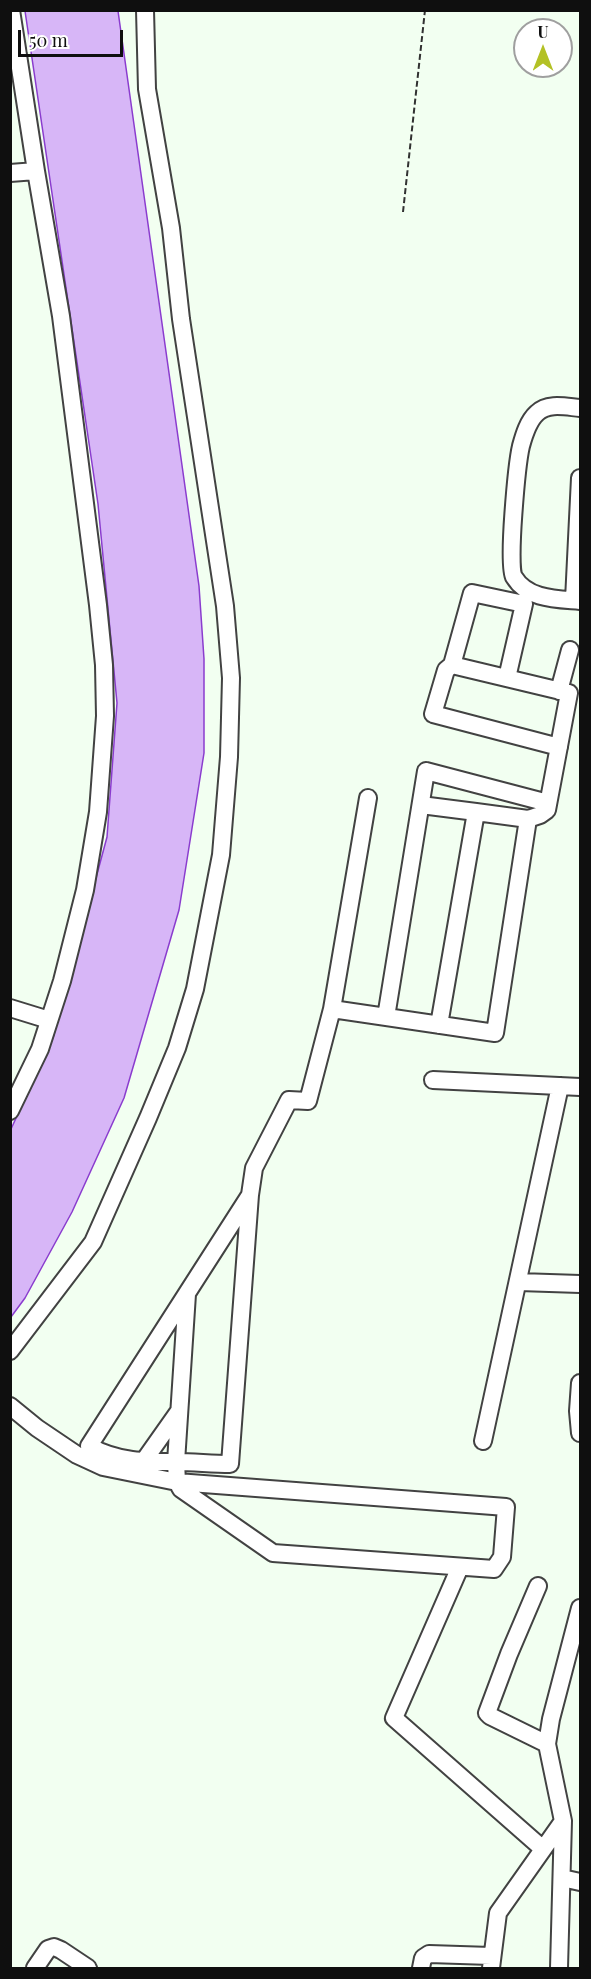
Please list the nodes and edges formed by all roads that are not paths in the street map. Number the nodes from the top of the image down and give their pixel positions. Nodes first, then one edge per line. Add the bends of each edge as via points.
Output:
1 (11, 10) edge
2 (145, 10) edge
3 (15, 73) edge
4 (36, 171) junction
5 (10, 173) edge
6 (580, 408) edge
7 (580, 478) edge
8 (577, 601) edge
9 (570, 650) dead end
10 (452, 665) junction
11 (507, 678) junction
12 (559, 691) junction
13 (559, 747) junction
14 (368, 798) dead end
15 (548, 803) junction
16 (421, 805) junction
17 (476, 812) junction
18 (528, 819) junction
19 (10, 1008) edge
20 (332, 1008) junction
21 (386, 1017) junction
22 (49, 1020) junction
23 (439, 1025) junction
24 (434, 1080) dead end
25 (560, 1086) junction
26 (580, 1087) edge
27 (10, 1111) edge
28 (250, 1195) junction
29 (519, 1282) junction
30 (580, 1284) edge
31 (187, 1294) junction
32 (10, 1351) edge
33 (580, 1383) edge
34 (10, 1406) edge
35 (179, 1411) junction
36 (580, 1433) edge
37 (483, 1441) dead end
38 (143, 1462) junction
39 (176, 1462) junction
40 (177, 1482) junction
41 (460, 1567) junction
42 (538, 1586) dead end
43 (580, 1608) edge
44 (547, 1744) junction
45 (563, 1821) junction
46 (543, 1849) junction
47 (562, 1878) junction
48 (580, 1882) edge
49 (491, 1962) edge
50 (35, 1968) edge
51 (88, 1968) edge
52 (421, 1968) edge
53 (559, 1968) edge

1 - 3 street
2 - 32 street via 147,89 225,606 231,678 221,855 195,989 177,1048 148,1118 93,1242
3 - 4 street
4 - 5 street
4 - 22 street via 61,316 87,512 104,665 105,716 98,812 85,890
6 - 8 street via 555,406 541,410 524,434 511,561 514,577 540,597
7 - 8 street
9 - 12 street
10 - 11 street
10 - 11 street via 472,593 524,604
10 - 13 street via 446,670 434,714
11 - 12 street
12 - 13 street via 569,693
13 - 15 street
14 - 20 street
15 - 16 street via 426,771
15 - 18 street via 540,815
16 - 17 street
16 - 21 street
17 - 18 street
17 - 23 street
18 - 23 street via 495,1033
19 - 22 street
20 - 21 street
20 - 28 street via 308,1101 289,1100 254,1168
21 - 23 street
22 - 27 street via 40,1049
24 - 25 street
25 - 26 street
25 - 29 street
28 - 31 street
28 - 39 street via 230,1464
29 - 30 street
29 - 37 street
31 - 35 street
31 - 38 street via 89,1446 124,1460
33 - 36 street
34 - 40 street via 77,1455 103,1467
35 - 38 street
35 - 39 street
38 - 39 street
39 - 40 street
40 - 41 street via 181,1489 273,1553
40 - 41 street via 506,1507 502,1557 494,1569
41 - 46 street via 394,1718
42 - 44 street via 487,1713
43 - 44 street
44 - 45 street
45 - 46 street
45 - 47 street
46 - 49 street via 498,1913
47 - 48 street
47 - 53 street
49 - 52 street via 429,1954 423,1958
50 - 51 street via 48,1949 54,1947

